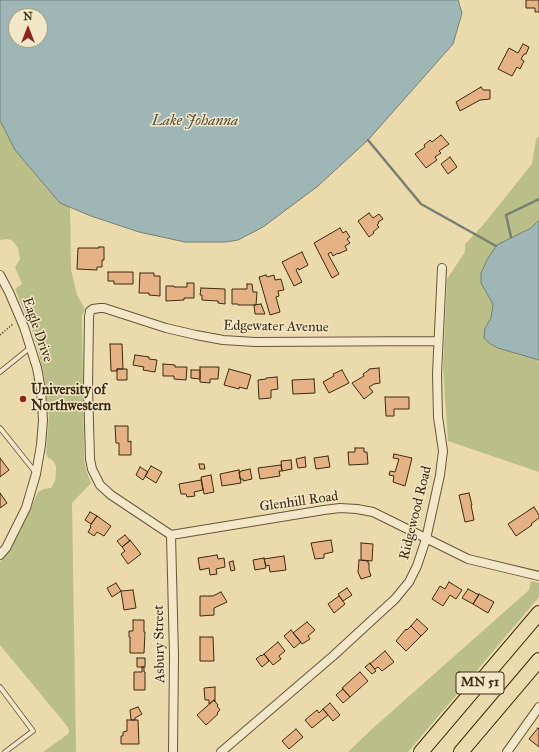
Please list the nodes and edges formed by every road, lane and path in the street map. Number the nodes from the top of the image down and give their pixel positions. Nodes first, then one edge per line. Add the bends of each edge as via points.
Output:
1 (442, 268) dead end
2 (1, 280) edge
3 (20, 318) junction
4 (0, 335) edge
5 (438, 341) junction
6 (31, 347) junction
7 (0, 372) edge
8 (0, 428) edge
9 (36, 474) junction
10 (171, 535) junction
11 (426, 539) junction
12 (0, 555) edge
13 (539, 576) edge
14 (539, 613) edge
15 (539, 660) edge
16 (0, 687) edge
17 (539, 707) edge
18 (6, 752) edge
19 (173, 752) edge
20 (221, 752) edge
21 (420, 752) edge
22 (461, 752) edge
23 (507, 752) edge

1 - 5 street, Ridgewood Road
2 - 3 street, Eagle Drive
3 - 4 path
3 - 6 street, Eagle Drive
5 - 10 street, Edgewater Avenue via 223,340 166,328 104,308 90,311 88,387 92,469 100,485 111,495
5 - 11 street, Ridgewood Road via 438,417 443,451
6 - 7 lane
6 - 9 street, Eagle Drive via 41,390 43,420
8 - 9 lane
9 - 12 street, Eagle Drive via 26,508
10 - 11 street, Glenhill Road via 340,508 373,512
10 - 19 street, Asbury Street
11 - 13 street, Glenhill Road via 468,559
11 - 20 street, Ridgewood Road via 409,582 395,599
14 - 21 highway, MN 51
15 - 22 highway, MN 51
16 - 18 lane via 33,731
17 - 23 street

